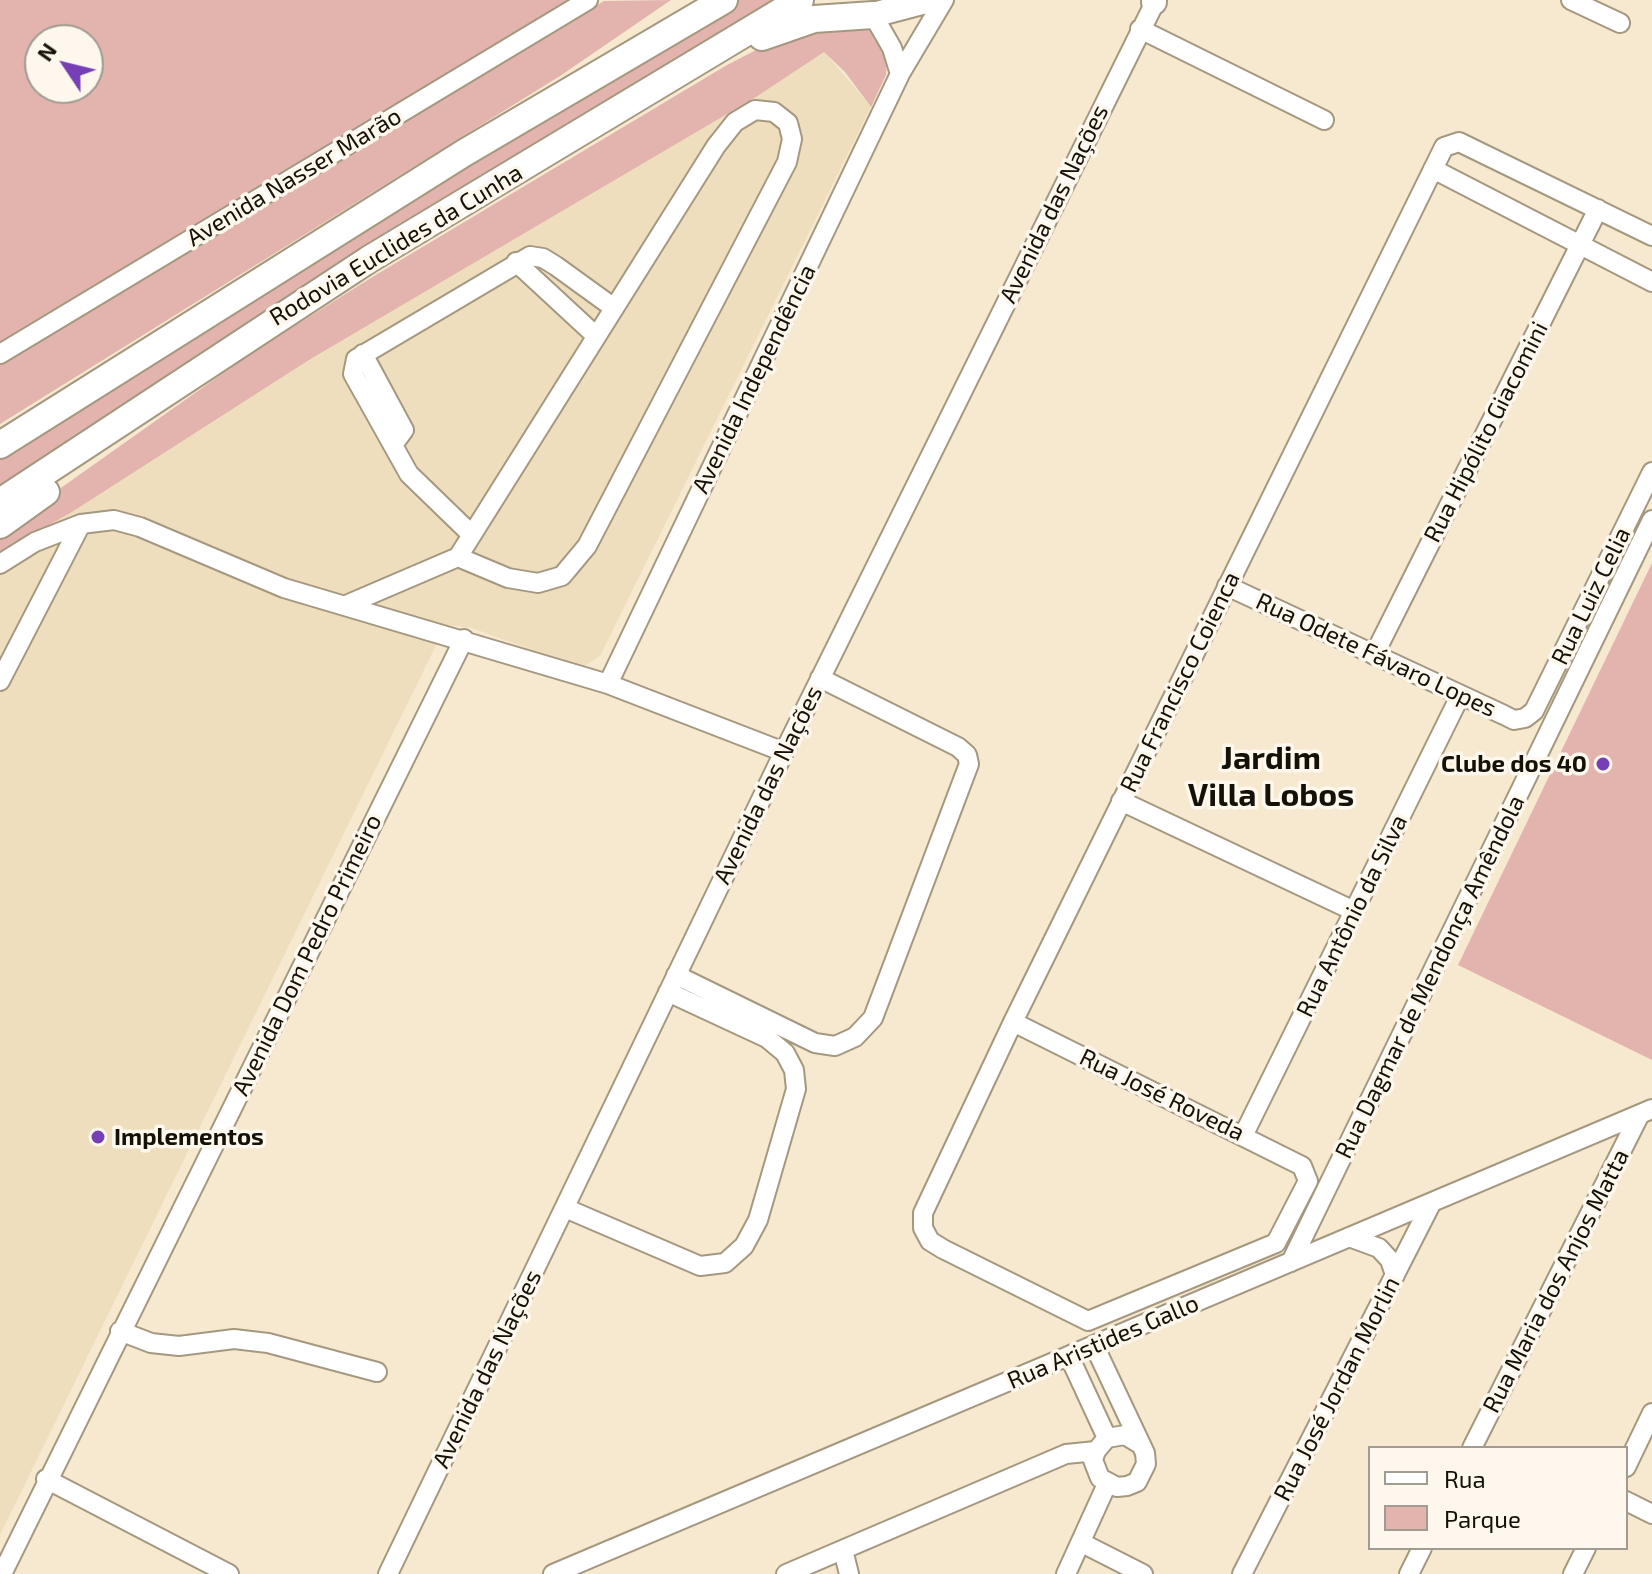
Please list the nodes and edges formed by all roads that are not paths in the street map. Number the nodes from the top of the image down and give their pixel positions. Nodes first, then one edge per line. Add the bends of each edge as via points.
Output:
1 (588, 0) edge
2 (693, 0) edge
3 (724, 0) edge
4 (800, 0) edge
5 (930, 0) edge
6 (944, 0) edge
7 (1571, 0) edge
8 (1155, 1) edge
9 (873, 15) junction
10 (1620, 23) dead end
11 (1140, 29) junction
12 (717, 53) junction
13 (900, 74) junction
14 (572, 90) junction
15 (1324, 120) dead end
16 (1433, 169) junction
17 (1598, 209) junction
18 (1650, 229) edge
19 (1580, 245) junction
20 (516, 262) junction
21 (1652, 282) edge
22 (614, 308) junction
23 (596, 336) junction
24 (243, 340) junction
25 (0, 354) edge
26 (59, 405) junction
27 (0, 438) edge
28 (0, 445) edge
29 (1652, 472) edge
30 (0, 502) edge
31 (1652, 520) edge
32 (81, 524) junction
33 (0, 525) edge
34 (472, 535) junction
35 (458, 557) junction
36 (0, 564) edge
37 (1227, 586) junction
38 (346, 605) junction
39 (464, 639) junction
40 (1374, 655) junction
41 (820, 678) junction
42 (0, 681) edge
43 (608, 684) junction
44 (1460, 696) junction
45 (1525, 718) joint
46 (784, 752) junction
47 (1121, 801) junction
48 (1354, 911) junction
49 (672, 984) junction
50 (1013, 1022) junction
51 (1646, 1112) edge
52 (1243, 1136) junction
53 (1307, 1173) joint
54 (1431, 1204) junction
55 (565, 1208) junction
56 (1397, 1217) junction
57 (1349, 1237) junction
58 (1409, 1246) junction
59 (1291, 1262) junction
60 (1395, 1275) junction
61 (120, 1331) junction
62 (1094, 1345) junction
63 (1069, 1356) junction
64 (377, 1372) dead end
65 (1652, 1413) edge
66 (1140, 1444) junction
67 (1473, 1446) edge
68 (1094, 1450) junction
69 (1628, 1463) edge
70 (46, 1479) junction
71 (1109, 1490) junction
72 (1628, 1502) edge
73 (1652, 1514) edge
74 (1082, 1543) junction
75 (843, 1550) junction
76 (1421, 1550) edge
77 (1585, 1550) edge
78 (2, 1574) edge
79 (229, 1574) edge
80 (388, 1574) edge
81 (553, 1574) edge
82 (786, 1574) edge
83 (849, 1574) edge
84 (1066, 1574) edge
85 (1143, 1574) edge
86 (1242, 1574) edge
87 (1409, 1574) edge
88 (1573, 1574) edge

1 - 25 street, Avenida Nasser Marão
2 - 14 highway
3 - 14 highway, Rodovia Euclides da Cunha
4 - 12 highway, Rodovia Euclides da Cunha
5 - 9 main road
6 - 13 street, Avenida Independência
7 - 10 street
8 - 11 street, Avenida das Nações
9 - 12 highway via 814,19
9 - 13 street
11 - 15 street
11 - 41 street, Avenida das Nações
12 - 24 highway, Rodovia Euclides da Cunha
13 - 43 street, Avenida Independência
14 - 26 highway, Rodovia Euclides da Cunha
16 - 17 street, Rua Francisco Coienca via 1444,147 1459,142
16 - 19 street
16 - 37 street, Rua Francisco Coienca
17 - 18 street
17 - 19 street, Rua Hipólito Giacomini
19 - 21 street
19 - 40 street, Rua Hipólito Giacomini
20 - 22 street via 543,258
20 - 23 street
20 - 34 street via 363,354 404,430 393,445 424,491
22 - 23 street
22 - 35 street via 735,122 755,110 774,112 788,123 792,139 787,162 587,546 562,576 538,583 508,578
23 - 34 street
24 - 30 highway, Rodovia Euclides da Cunha
24 - 33 highway
26 - 27 highway
26 - 28 highway, Rodovia Euclides da Cunha
29 - 45 street, Rua Luiz Celia via 1534,711
31 - 59 street, Rua Dagmar de Mendonça Amêndola
32 - 36 street via 35,542
32 - 38 street via 114,520 140,527 284,588
32 - 42 street
34 - 35 street
35 - 38 street
37 - 40 street, Rua Odete Fávaro Lopes
37 - 47 street, Rua Francisco Coienca
38 - 39 street
39 - 43 street
39 - 61 street, Avenida Dom Pedro Primeiro
40 - 44 street, Rua Odete Fávaro Lopes
41 - 46 street, Avenida das Nações
41 - 49 street via 958,747 969,764 873,1018 855,1037 835,1046 815,1043
43 - 46 street
44 - 45 street, Rua Odete Fávaro Lopes via 1514,720
44 - 48 street, Rua Antônio da Silva
46 - 49 street, Avenida das Nações
47 - 48 street
47 - 50 street, Rua Francisco Coienca
48 - 52 street, Rua Antônio da Silva
49 - 55 street, Avenida das Nações
49 - 55 street via 767,1038 785,1053 794,1070 796,1089 758,1220 744,1246 725,1263 700,1266
50 - 52 street, Rua José Roveda
50 - 53 street, Rua Francisco Coienca via 923,1213 930,1241 943,1249 1088,1321 1276,1243 1305,1189
51 - 54 street, Rua Aristides Gallo
51 - 67 street, Rua Maria dos Anjos Matta
52 - 53 street, Rua José Roveda via 1295,1161
54 - 56 street, Rua Aristides Gallo
54 - 58 street, Rua José Jordan Morlin
55 - 80 street, Avenida das Nações
56 - 57 street, Rua Aristides Gallo
56 - 58 street via 1409,1229
57 - 59 street, Rua Aristides Gallo
57 - 60 street via 1379,1248
58 - 60 street, Rua José Jordan Morlin
59 - 62 street, Rua Aristides Gallo
60 - 86 street, Rua José Jordan Morlin
61 - 64 street via 179,1346 234,1339 268,1343
61 - 70 street, Avenida Dom Pedro Primeiro
62 - 63 street, Rua Aristides Gallo
62 - 66 street
63 - 68 street
63 - 81 street, Rua Aristides Gallo
65 - 69 street
66 - 68 street via 1125,1435
66 - 71 street via 1145,1453 1143,1474 1137,1482
68 - 71 street via 1100,1478
68 - 75 street via 1066,1454
70 - 78 street, Avenida Dom Pedro Primeiro
70 - 79 street
71 - 74 street
72 - 73 street
74 - 84 street
74 - 85 street
75 - 82 street
75 - 83 street
76 - 87 street
77 - 88 street

